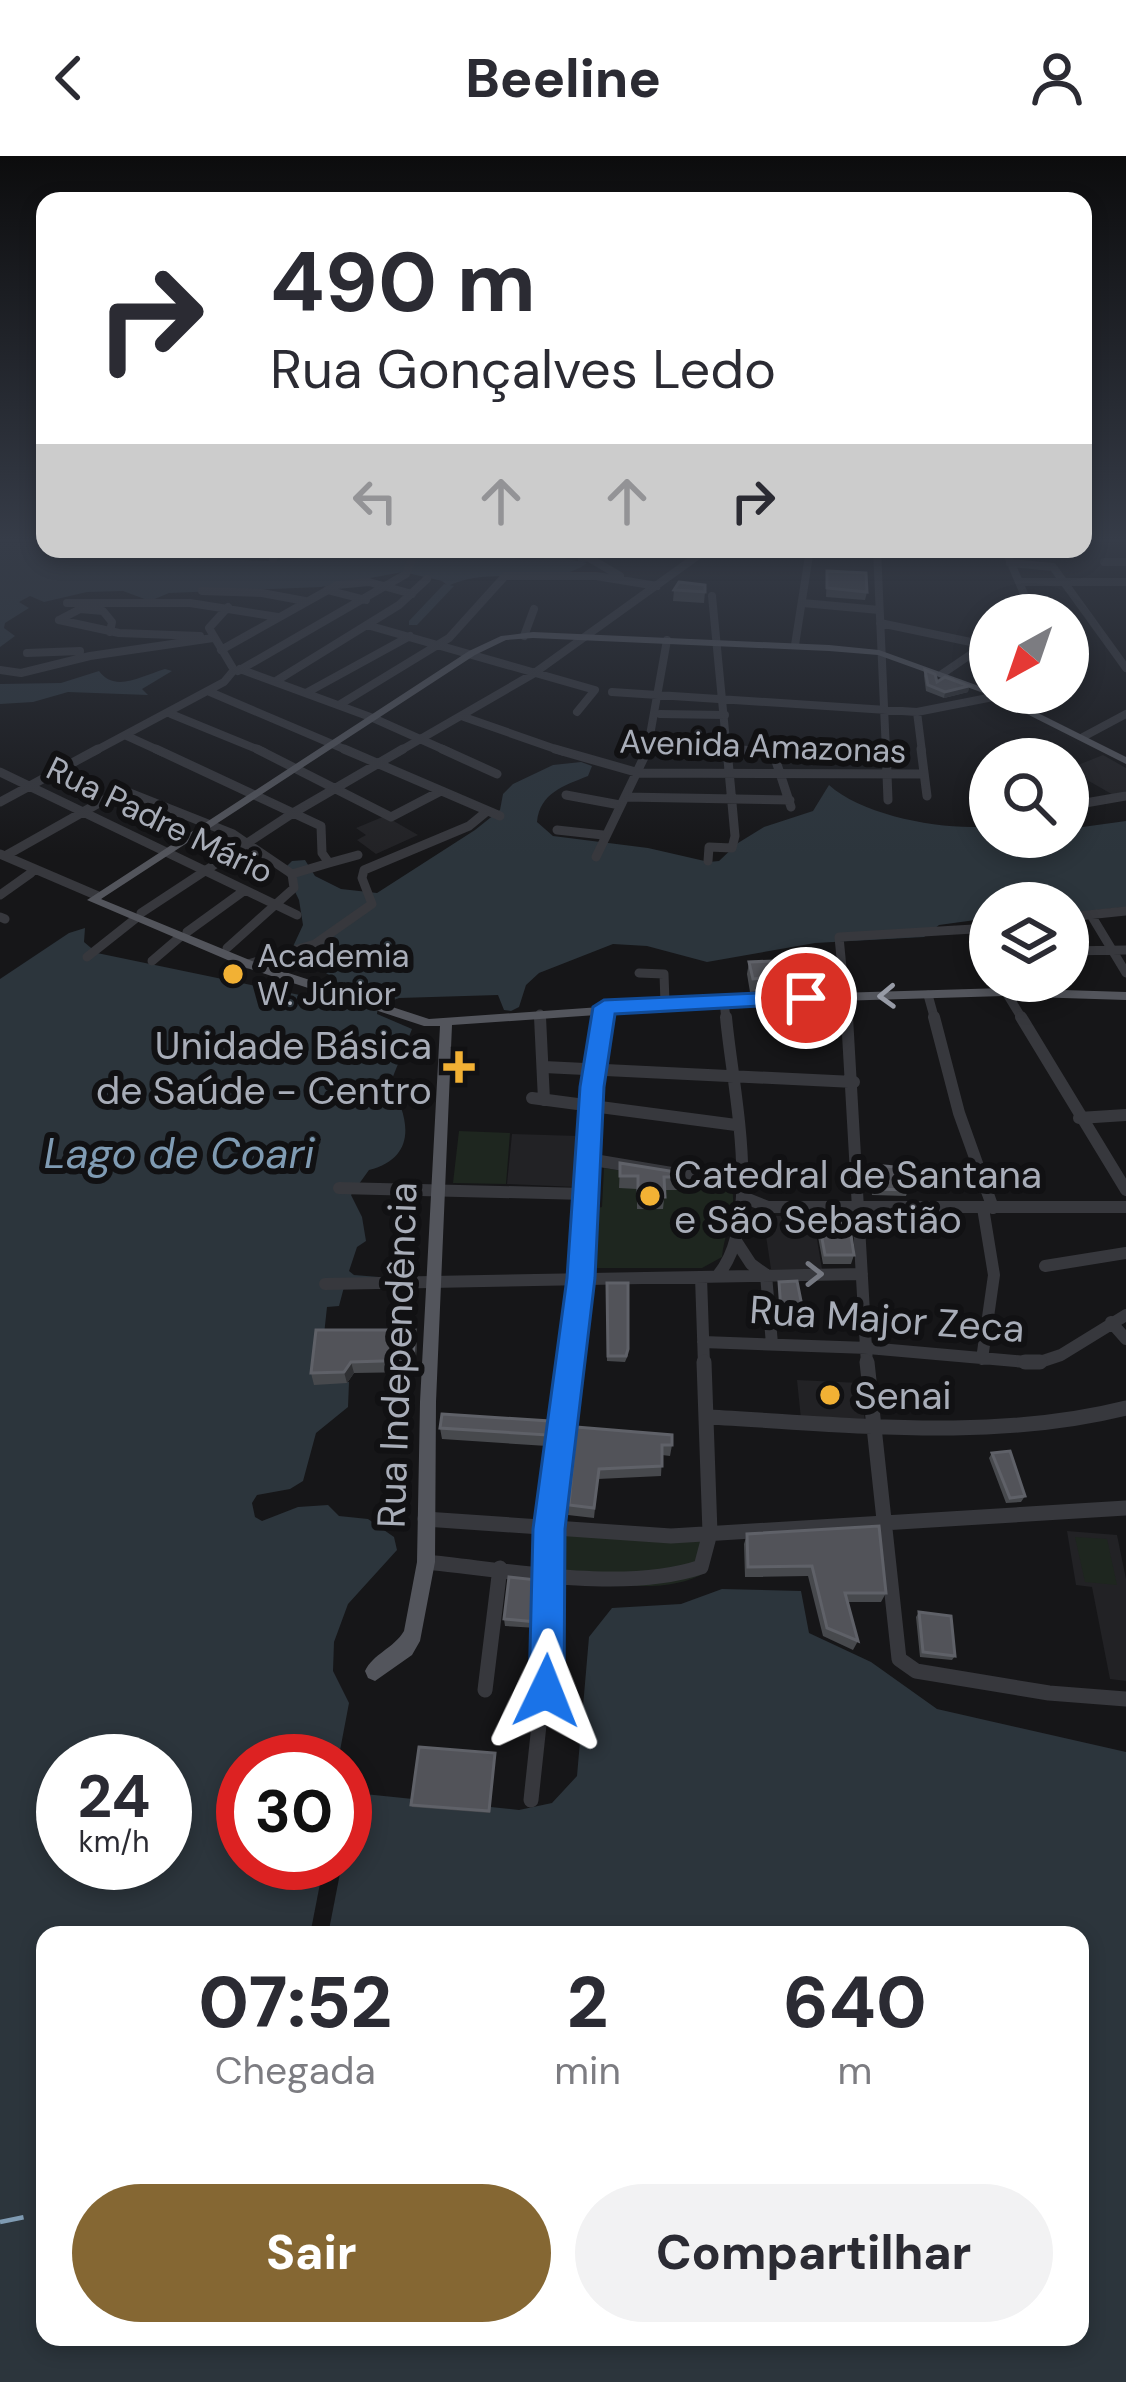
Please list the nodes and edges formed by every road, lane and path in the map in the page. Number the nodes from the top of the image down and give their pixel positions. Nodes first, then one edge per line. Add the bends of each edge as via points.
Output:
1 (141, 647) edge
2 (219, 647) edge
3 (226, 647) edge
4 (284, 647) edge
5 (329, 647) edge
6 (389, 647) edge
7 (435, 647) edge
8 (450, 647) edge
9 (485, 647) edge
10 (576, 647) edge
11 (666, 647) edge
12 (715, 647) edge
13 (815, 647) edge
14 (879, 647) edge
15 (221, 650) junction
16 (278, 650) junction
17 (27, 653) dead end
18 (91, 653) junction
19 (472, 653) junction
20 (879, 653) junction
21 (969, 656) edge
22 (306, 660) junction
23 (0, 670) edge
24 (235, 671) junction
25 (533, 674) junction
26 (942, 674) junction
27 (276, 681) junction
28 (969, 685) edge
29 (211, 692) junction
30 (612, 692) dead end
31 (306, 693) junction
32 (660, 698) junction
33 (722, 698) junction
34 (969, 700) edge
35 (339, 705) junction
36 (882, 710) junction
37 (577, 712) dead end
38 (917, 712) junction
39 (659, 714) junction
40 (1039, 714) edge
41 (170, 715) junction
42 (725, 715) junction
43 (1124, 716) edge
44 (464, 717) junction
45 (373, 718) junction
46 (127, 736) junction
47 (1083, 737) junction
48 (423, 741) junction
49 (335, 742) junction
50 (649, 745) junction
51 (679, 746) junction
52 (729, 748) junction
53 (1126, 761) edge
54 (385, 764) junction
55 (297, 766) junction
56 (0, 772) edge
57 (679, 772) junction
58 (497, 773) dead end
59 (640, 773) junction
60 (731, 773) junction
61 (886, 773) junction
62 (924, 774) junction
63 (783, 775) junction
64 (28, 786) junction
65 (338, 788) junction
66 (439, 792) junction
67 (254, 795) junction
68 (566, 795) dead end
69 (927, 796) dead end
70 (1126, 796) edge
71 (733, 798) junction
72 (888, 800) dead end
73 (622, 801) junction
74 (0, 802) edge
75 (1089, 802) edge
76 (486, 812) junction
77 (80, 813) junction
78 (293, 813) junction
79 (500, 816) dead end
80 (212, 823) junction
81 (557, 830) dead end
82 (603, 835) junction
83 (251, 843) junction
84 (164, 853) junction
85 (358, 856) dead end
86 (2, 857) edge
87 (596, 857) dead end
88 (708, 861) dead end
89 (329, 863) junction
90 (289, 870) junction
91 (207, 872) junction
92 (31, 873) junction
93 (245, 890) junction
94 (0, 895) edge
95 (95, 898) junction
96 (276, 905) junction
97 (1126, 911) edge
98 (297, 914) dead end
99 (1091, 915) joint
100 (138, 916) junction
101 (969, 930) edge
102 (183, 934) junction
103 (227, 948) junction
104 (1121, 950) edge
105 (1089, 951) edge
106 (87, 958) dead end
107 (152, 961) dead end
108 (252, 962) junction
109 (639, 973) dead end
110 (1126, 974) edge
111 (969, 990) edge
112 (1089, 993) edge
113 (928, 994) junction
114 (1126, 996) edge
115 (847, 998) junction
116 (724, 1001) junction
117 (1011, 1002) edge
118 (664, 1004) junction
119 (604, 1007) junction
120 (540, 1014) junction
121 (446, 1024) junction
122 (544, 1067) junction
123 (595, 1069) junction
124 (729, 1076) junction
125 (854, 1082) junction
126 (591, 1106) junction
127 (1126, 1114) edge
128 (1078, 1118) junction
129 (736, 1125) junction
130 (589, 1159) junction
131 (338, 1188) dead end
132 (439, 1189) junction
133 (1126, 1190) edge
134 (743, 1191) junction
135 (585, 1194) junction
136 (1126, 1207) edge
137 (768, 1208) junction
138 (859, 1208) junction
139 (988, 1208) junction
140 (740, 1220) junction
141 (736, 1241) junction
142 (1126, 1253) edge
143 (1045, 1266) dead end
144 (862, 1274) junction
145 (766, 1275) junction
146 (710, 1276) junction
147 (581, 1278) junction
148 (433, 1279) junction
149 (325, 1284) dead end
150 (1126, 1315) edge
151 (1111, 1322) junction
152 (1126, 1339) edge
153 (704, 1342) junction
154 (772, 1344) junction
155 (868, 1348) junction
156 (982, 1359) junction
157 (1126, 1408) edge
158 (708, 1417) junction
159 (876, 1426) junction
160 (1126, 1508) edge
161 (425, 1519) junction
162 (884, 1523) junction
163 (549, 1529) junction
164 (710, 1533) junction
165 (426, 1562) junction
166 (500, 1568) junction
167 (552, 1570) junction
168 (375, 1671) dead end
169 (485, 1690) dead end
170 (1126, 1699) edge
171 (531, 1800) dead end

1 - 18 street
2 - 15 street
3 - 15 street
4 - 16 street
5 - 22 street
6 - 31 street
7 - 35 street
8 - 19 street
9 - 19 main road
10 - 25 street
11 - 32 street
12 - 33 street
13 - 20 main road
14 - 20 street
15 - 24 street
16 - 22 street
16 - 24 street
17 - 18 street
18 - 23 street via 21,673
19 - 25 street
19 - 45 main road
20 - 26 main road
20 - 36 street
21 - 26 street
22 - 27 street
24 - 27 street
24 - 29 street
25 - 37 street via 595,690
25 - 44 street
26 - 28 main road
27 - 31 street
29 - 41 street
29 - 49 street
30 - 32 street
31 - 35 street
32 - 33 street
32 - 39 street
33 - 36 street
33 - 42 street
34 - 38 street
35 - 45 street
36 - 38 street
36 - 61 street
38 - 62 street
39 - 42 street
39 - 50 street
40 - 47 main road
41 - 46 street
41 - 55 street
42 - 52 street
43 - 47 street
44 - 48 street
44 - 59 street, Avenida Amazonas
45 - 48 street
45 - 49 main road
46 - 64 street
46 - 67 street
47 - 53 main road
48 - 54 street
48 - 58 street
49 - 54 street
49 - 55 main road
50 - 51 street
50 - 59 street
51 - 52 street
51 - 57 street
52 - 60 street
52 - 63 street via 776,753
54 - 65 street
54 - 66 street
55 - 65 street
55 - 67 main road
56 - 64 street, Rua Padre Mário
57 - 59 street, Avenida Amazonas
57 - 60 street, Avenida Amazonas
59 - 73 street
60 - 63 street, Avenida Amazonas
60 - 71 street
61 - 62 street, Avenida Amazonas
61 - 63 street, Avenida Amazonas
61 - 72 street
62 - 69 street
63 - 71 street via 790,804
64 - 74 street
64 - 77 street, Rua Padre Mário
65 - 66 street via 394,817
65 - 78 street
66 - 76 street
67 - 78 street
67 - 80 main road
68 - 73 street
70 - 75 street
71 - 73 street
71 - 88 street via 734,845 709,847
73 - 82 street
76 - 79 street
76 - 108 street via 364,870 372,904 321,940
77 - 80 street via 115,791
77 - 84 street, Rua Padre Mário
77 - 86 street
78 - 83 street
78 - 89 street via 322,826
80 - 83 street
80 - 84 main road
81 - 82 street
82 - 87 street
83 - 90 street
83 - 91 street
84 - 91 street, Rua Padre Mário
84 - 95 main road
85 - 89 street
86 - 92 street
86 - 95 street
89 - 90 street
90 - 96 street via 294,888
91 - 93 street, Rua Padre Mário
91 - 100 street
92 - 94 street
92 - 95 street
93 - 96 street, Rua Padre Mário
93 - 102 street
95 - 100 main road
96 - 98 street, Rua Padre Mário
96 - 103 street
97 - 99 street
99 - 104 street
100 - 102 main road
100 - 106 street
101 - 115 street via 838,937
102 - 103 main road
102 - 107 street
102 - 108 main road
103 - 108 main road
104 - 105 street
104 - 110 street
108 - 121 main road via 416,1021
109 - 118 street via 664,974
111 - 113 main road
112 - 114 main road
113 -> 115 main road
113 - 139 street
115 - 116 main road
115 - 125 street
116 - 118 main road
116 - 124 street
117 - 128 street
118 - 119 main road
119 - 120 main road
119 - 123 street
120 - 121 main road
120 - 122 street
121 - 132 main road, Rua Independência
122 - 123 street
122 - 126 street via 538,1099
123 - 124 street
123 - 126 street
124 - 125 street
124 - 129 street
125 - 138 street
126 - 129 street
126 - 130 street
127 - 128 street
128 - 133 street
129 - 134 street
130 - 134 street
130 - 135 street
131 - 132 street
132 - 135 street
132 - 148 main road, Rua Independência
134 - 137 street
134 - 140 street
135 - 147 street
136 - 139 street
137 - 138 street
137 - 140 street
138 - 139 street
138 - 144 street
139 - 156 street via 994,1275
140 - 141 street
141 - 145 street
141 - 146 street via 731,1260
142 - 143 street
145 -> 144 street
144 - 155 street
145 - 146 street
145 - 154 street
146 - 147 street
146 - 153 street
147 - 148 street
147 - 163 street
148 - 149 street
148 - 161 main road, Rua Independência
150 - 151 street, Rua Major Zeca
151 - 152 street
151 - 156 street, Rua Major Zeca via 1037,1363
153 - 154 street, Rua Major Zeca
153 - 158 street
154 - 155 street, Rua Major Zeca
155 - 156 street, Rua Major Zeca
155 - 159 street
157 - 159 street via 1082,1420
158 - 159 street
158 - 164 street
159 - 162 street
160 - 162 street
161 - 163 street
161 - 165 main road, Rua Independência
162 - 164 street
162 - 170 street via 899,1659 910,1670
163 - 164 street
163 - 167 street
164 - 167 street via 701,1567 678,1576
165 - 166 street
165 - 168 main road, Rua Independência via 413,1634
166 - 167 street
166 - 169 street
167 - 171 street

